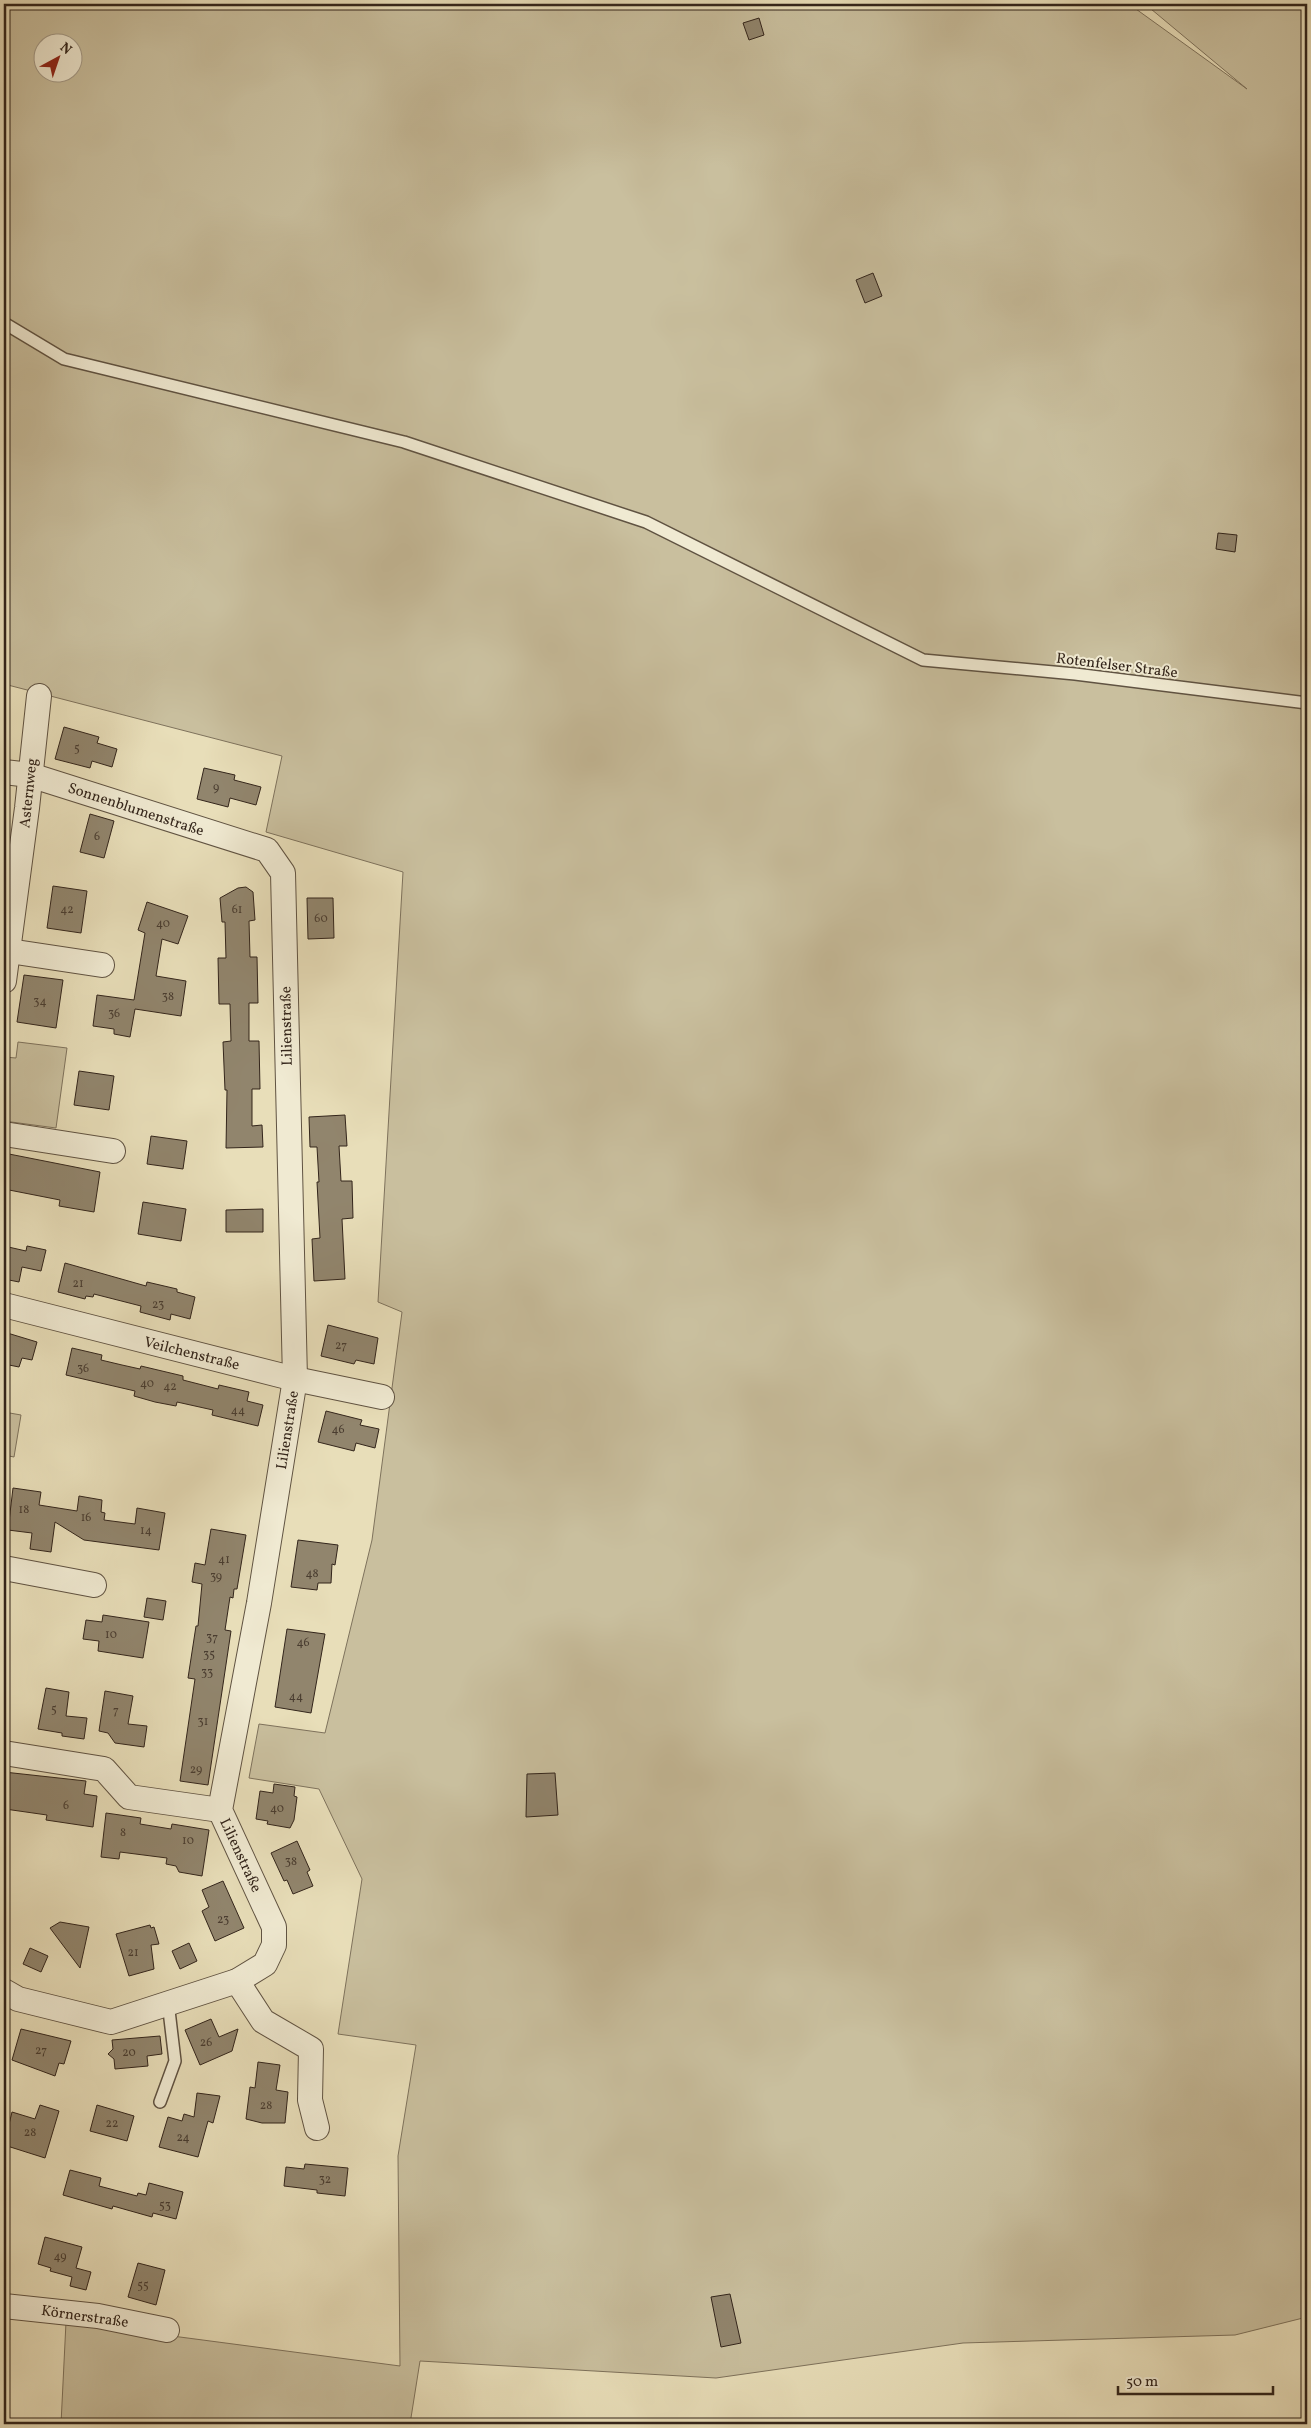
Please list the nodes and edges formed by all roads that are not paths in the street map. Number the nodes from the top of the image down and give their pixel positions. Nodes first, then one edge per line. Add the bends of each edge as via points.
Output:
1 (4, 323) edge
2 (39, 696) dead end
3 (1307, 703) edge
4 (4, 772) edge
5 (30, 775) junction
6 (267, 850) joint
7 (9, 951) junction
8 (102, 964) dead end
9 (4, 981) edge
10 (4, 1134) edge
11 (113, 1151) dead end
12 (4, 1305) edge
13 (295, 1379) junction
14 (382, 1397) dead end
15 (4, 1568) edge
16 (94, 1585) dead end
17 (4, 1753) edge
18 (220, 1810) junction
19 (238, 1981) junction
20 (4, 1991) edge
21 (168, 2002) junction
22 (160, 2102) dead end
23 (317, 2128) dead end
24 (4, 2306) edge
25 (167, 2330) dead end

1 - 3 lane, Rotenfelser Straße via 64,358 404,442 646,522 923,660 1075,674
2 - 5 street, Asternweg
4 - 5 street, Sonnenblumenstraße
5 - 6 street, Sonnenblumenstraße
5 - 7 street, Asternweg
6 - 13 street, Lilienstraße via 283,873
7 - 8 street
7 - 9 street, Asternweg
10 - 11 street
12 - 13 street, Veilchenstraße
13 - 14 street, Veilchenstraße
13 - 18 street, Lilienstraße via 260,1603
15 - 16 street
17 - 18 street via 104,1769 129,1797
18 - 19 street, Lilienstraße via 274,1927 274,1945 265,1964
19 - 21 street, Lilienstraße
19 - 23 street via 263,2021 311,2050 310,2100
20 - 21 street, Lilienstraße via 18,1999 112,2022
21 - 22 lane via 175,2061
24 - 25 street, Körnerstraße via 98,2316

